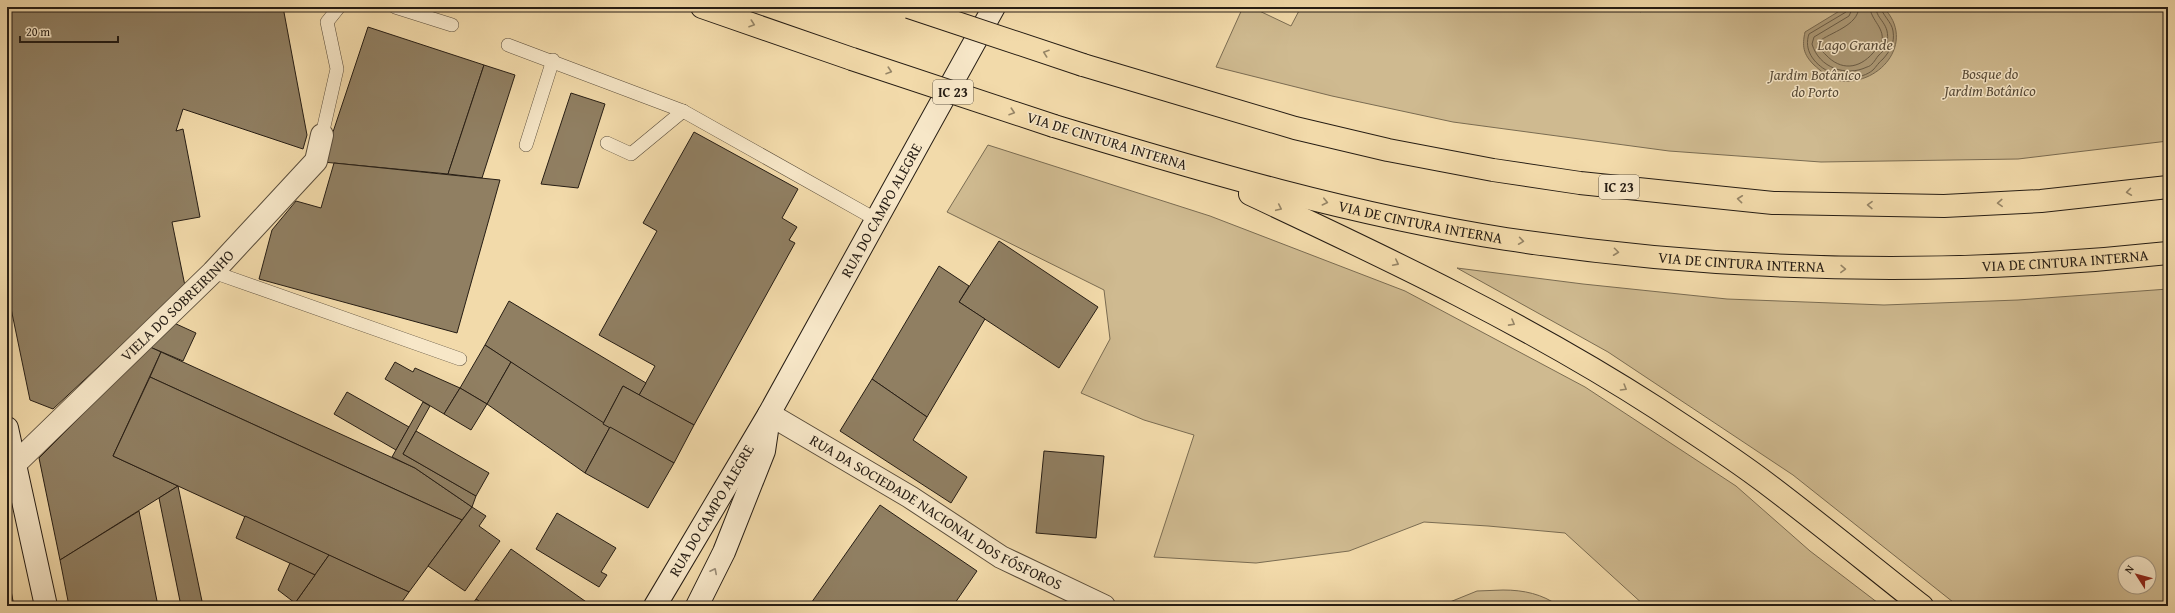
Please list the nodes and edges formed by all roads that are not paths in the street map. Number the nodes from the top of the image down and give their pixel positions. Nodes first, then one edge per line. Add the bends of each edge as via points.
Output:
1 (339, 7) edge
2 (395, 7) edge
3 (702, 7) edge
4 (910, 7) edge
5 (994, 7) edge
6 (452, 25) dead end
7 (508, 45) dead end
8 (552, 60) junction
9 (683, 111) junction
10 (322, 135) joint
11 (607, 144) dead end
12 (526, 145) dead end
13 (1192, 168) junction
14 (2168, 187) edge
15 (877, 220) junction
16 (2168, 253) edge
17 (213, 272) junction
18 (460, 359) dead end
19 (769, 414) junction
20 (7, 428) edge
21 (15, 464) junction
22 (46, 606) edge
23 (655, 606) edge
24 (697, 606) edge
25 (1104, 606) edge
26 (1922, 606) edge

1 - 10 lane via 327,22 337,69
2 - 6 lane
3 -> 13 highway, VIA DE CINTURA INTERNA / IC 23, bridge via 1054,126
14 -> 4 highway, IC 23, bridge via 2048,200 1944,206 1773,203 1580,183 1388,150 1295,128 1083,65
5 - 15 main road, RUA DO CAMPO ALEGRE
7 - 8 lane
8 - 9 lane
8 - 12 lane
9 - 11 lane via 631,154
9 - 15 lane
10 - 17 main road, VIELA DO SOBREIRINHO via 316,161
13 -> 16 highway, VIA DE CINTURA INTERNA / IC 23 via 1280,192 1503,238 1639,255 1778,266 1862,269 2053,264
13 -> 26 highway via 1389,259 1561,350 1657,408 1765,482
15 - 19 main road, RUA DO CAMPO ALEGRE
17 - 18 lane
17 - 21 main road, VIELA DO SOBREIRINHO
19 - 23 main road, RUA DO CAMPO ALEGRE
24 -> 19 main road, RUA DO CAMPO ALEGRE via 724,552 764,451
19 - 25 main road, RUA DA SOCIEDADE NACIONAL DOS FÓSFOROS via 910,497 1001,557
20 - 21 main road
21 - 22 main road

